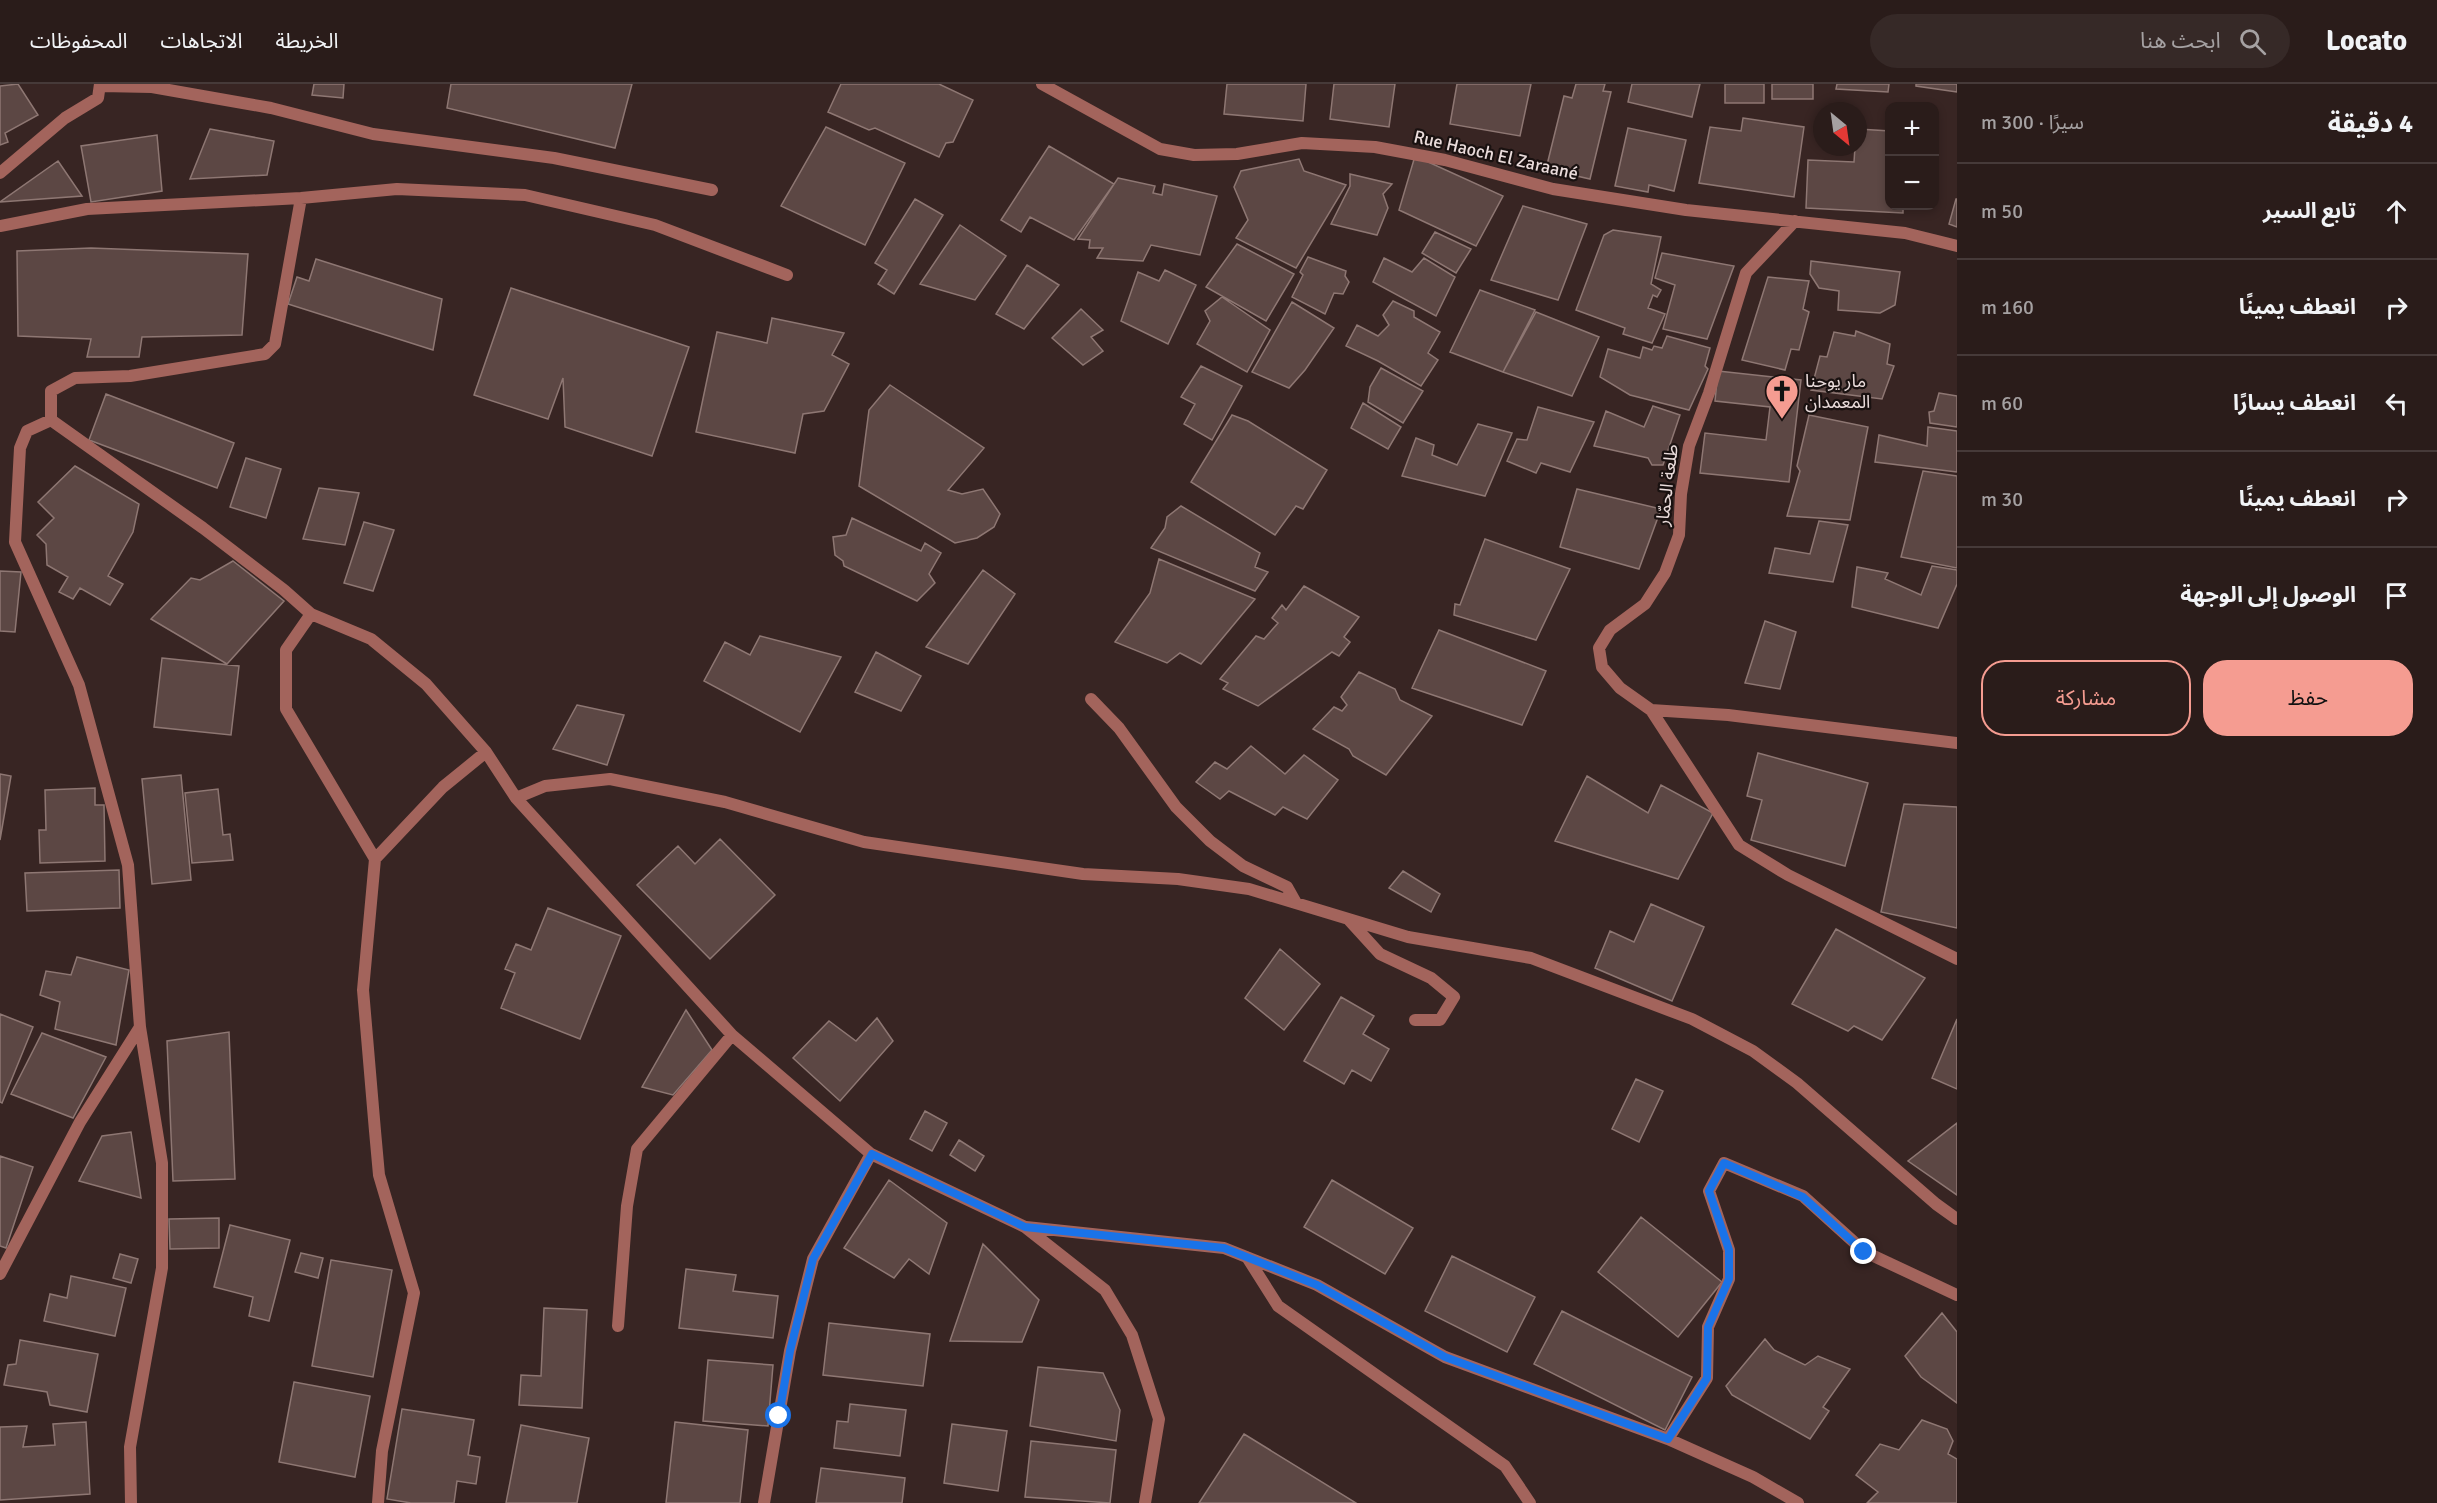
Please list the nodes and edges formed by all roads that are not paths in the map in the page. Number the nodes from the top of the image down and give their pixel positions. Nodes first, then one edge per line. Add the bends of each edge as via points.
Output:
1 (1042, 84) edge
2 (100, 85) edge
3 (0, 173) edge
4 (712, 190) dead end
5 (301, 198) junction
6 (1795, 221) junction
7 (0, 226) edge
8 (1957, 246) edge
9 (787, 275) dead end
10 (51, 420) junction
11 (311, 614) junction
12 (1091, 699) dead end
13 (1651, 710) junction
14 (1957, 743) edge
15 (486, 752) junction
16 (516, 798) junction
17 (375, 859) junction
18 (1296, 903) junction
19 (1348, 919) junction
20 (1957, 959) edge
21 (1415, 1020) dead end
22 (140, 1027) junction
23 (732, 1035) junction
24 (872, 1154) junction
25 (1957, 1219) edge
26 (1025, 1227) junction
27 (1247, 1257) junction
28 (0, 1274) edge
29 (1957, 1295) edge
30 (618, 1326) dead end
31 (1668, 1439) junction
32 (130, 1503) edge
33 (378, 1503) edge
34 (764, 1503) edge
35 (1145, 1503) edge
36 (1530, 1503) edge
37 (1798, 1503) edge

1 - 6 street, Rue Haoch El Zaraané via 1160,149 1194,155 1237,154 1302,143 1375,147 1445,160 1553,189 1686,210
2 - 3 street via 98,98 64,118
2 - 4 street via 152,87 271,108 373,134 554,158
5 - 7 street via 87,209
5 - 9 street via 397,189 525,195 655,225
5 - 10 street via 275,344 265,354 129,376 75,378 51,391
6 - 8 street, Rue Haoch El Zaraané via 1905,233
6 - 13 street, طلعة الحمّار via 1746,273 1689,446 1679,536 1665,573 1645,604 1610,630 1599,648 1602,668 1620,688
10 - 11 street via 212,534
10 - 22 street via 27,430 20,448 15,542 79,685 128,865
11 - 15 street via 371,639 426,684
11 - 17 street via 286,650 286,709
12 - 18 street via 1119,728 1176,807 1210,841 1243,866 1287,887
13 - 14 street
13 - 20 street via 1738,845 1788,875
15 - 16 street
15 - 17 street via 442,787
16 - 18 street via 545,786 610,779 725,802 864,842 1083,874 1178,879 1249,889
16 - 23 street
17 - 33 street via 363,990 376,1142 379,1175 414,1293 382,1450
18 - 19 street
19 - 21 street via 1380,954 1431,978 1454,997 1440,1020
19 - 25 street via 1408,937 1531,958 1692,1019 1753,1051 1797,1083
22 - 28 street via 80,1122
22 - 32 street via 162,1163 162,1268 130,1447
23 - 24 street
23 - 30 street via 637,1149 627,1206
24 - 26 street
24 - 34 street via 813,1259 790,1351
26 - 27 street via 1224,1248
26 - 35 street via 1105,1290 1132,1335 1159,1419
27 - 31 street via 1317,1285 1445,1357
27 - 36 street via 1278,1306 1505,1466
29 - 31 street via 1864,1252 1803,1197 1724,1163 1709,1191 1729,1250 1729,1279 1708,1327 1707,1378
31 - 37 street via 1753,1477

